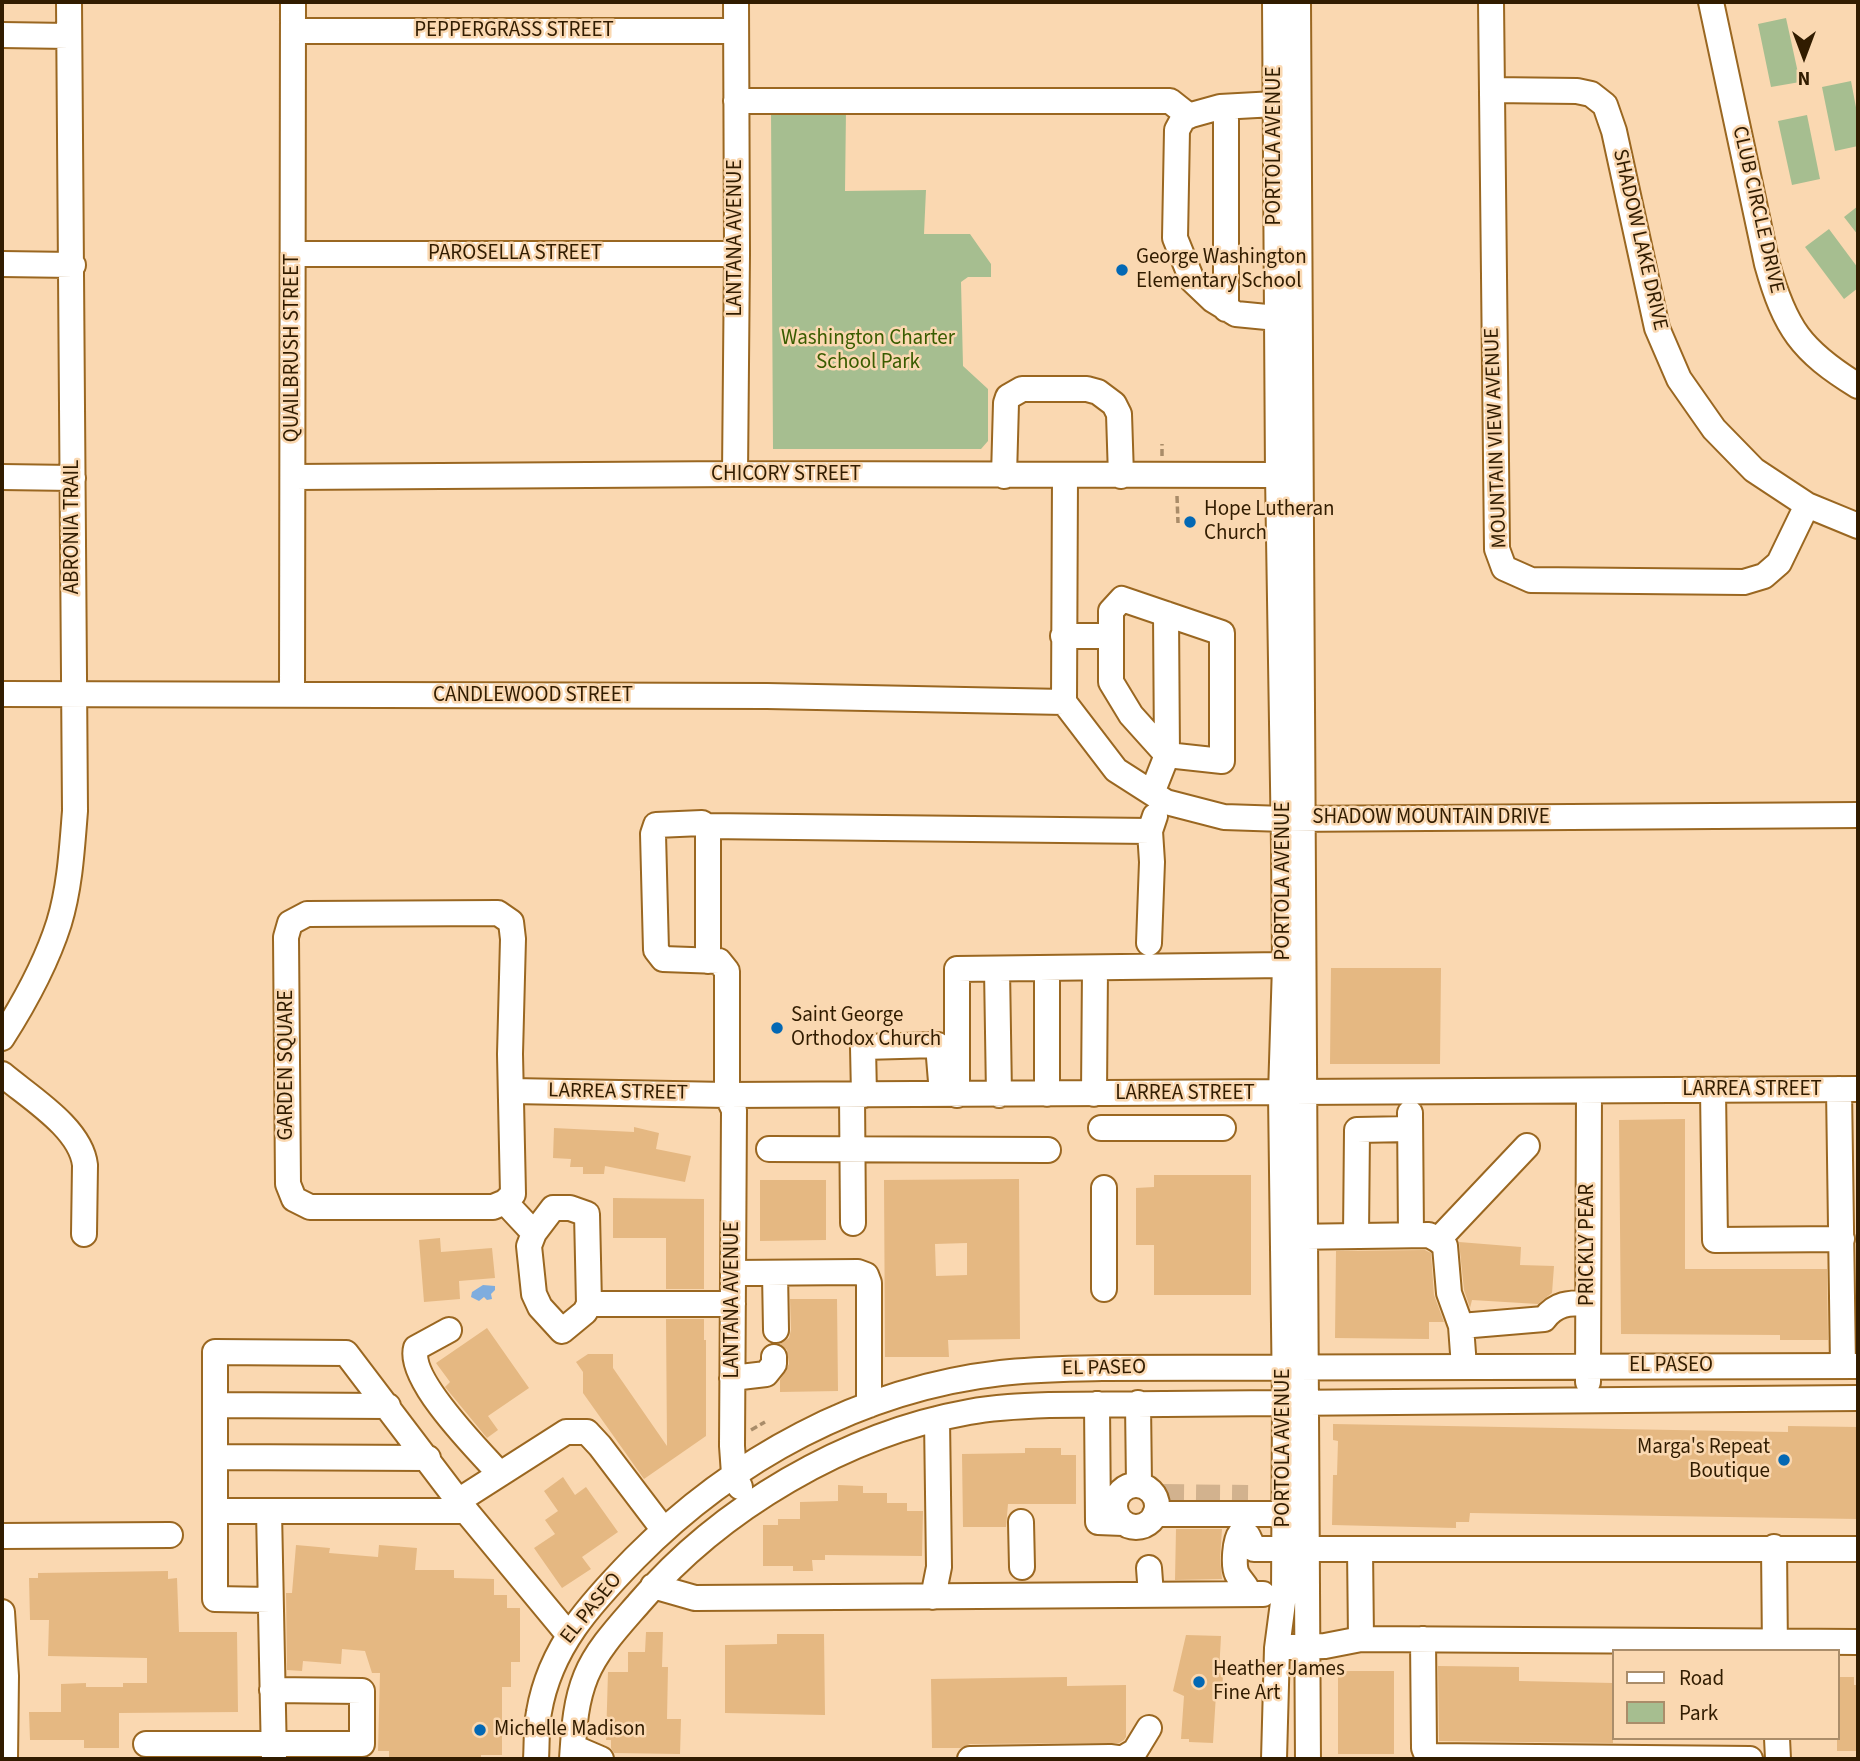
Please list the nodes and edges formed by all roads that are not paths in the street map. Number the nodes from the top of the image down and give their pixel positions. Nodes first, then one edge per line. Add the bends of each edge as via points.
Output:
1 (69, 2) edge
2 (293, 2) edge
3 (736, 2) edge
4 (1275, 2) edge
5 (1298, 2) edge
6 (1491, 2) edge
7 (1711, 2) edge
8 (293, 30) junction
9 (736, 31) junction
10 (2, 35) edge
11 (69, 36) junction
12 (1492, 90) junction
13 (736, 101) junction
14 (1275, 104) junction
15 (1226, 107) junction
16 (1189, 116) junction
17 (293, 254) junction
18 (737, 254) junction
19 (2, 264) edge
20 (73, 265) junction
21 (1226, 309) junction
22 (1277, 318) junction
23 (1858, 386) edge
24 (735, 474) junction
25 (1278, 475) junction
26 (1004, 476) junction
27 (1065, 476) junction
28 (1121, 476) junction
29 (2, 477) edge
30 (294, 477) junction
31 (73, 478) junction
32 (1807, 505) junction
33 (1858, 526) edge
34 (1166, 614) junction
35 (1063, 636) junction
36 (1111, 636) junction
37 (2, 694) edge
38 (75, 694) junction
39 (292, 695) junction
40 (1064, 702) junction
41 (1167, 755) junction
42 (1159, 798) junction
43 (1858, 815) edge
44 (1294, 820) junction
45 (706, 826) junction
46 (1150, 831) junction
47 (1149, 943) dead end
48 (708, 961) junction
49 (1285, 965) junction
50 (1095, 968) junction
51 (997, 969) junction
52 (1047, 969) junction
53 (2, 1038) edge
54 (2, 1074) edge
55 (1849, 1089) edge
56 (1713, 1090) junction
57 (512, 1091) junction
58 (1589, 1091) junction
59 (1409, 1092) junction
60 (1047, 1094) junction
61 (1094, 1094) junction
62 (1293, 1094) junction
63 (727, 1095) junction
64 (858, 1095) junction
65 (949, 1095) junction
66 (999, 1095) junction
67 (1410, 1129) junction
68 (1101, 1134) dead end
69 (1223, 1134) dead end
70 (1527, 1146) dead end
71 (769, 1149) dead end
72 (852, 1149) junction
73 (1048, 1150) dead end
74 (1104, 1188) dead end
75 (505, 1202) junction
76 (853, 1223) dead end
77 (534, 1233) junction
78 (84, 1234) dead end
79 (1411, 1235) junction
80 (1356, 1236) junction
81 (1842, 1239) junction
82 (1438, 1240) junction
83 (1290, 1241) junction
84 (733, 1273) junction
85 (775, 1273) junction
86 (1104, 1289) dead end
87 (1578, 1303) junction
88 (589, 1304) junction
89 (733, 1304) junction
90 (1461, 1326) junction
91 (449, 1330) dead end
92 (776, 1330) dead end
93 (774, 1357) dead end
94 (1851, 1366) edge
95 (1464, 1367) junction
96 (1588, 1367) junction
97 (1049, 1370) junction
98 (732, 1378) junction
99 (1296, 1385) junction
100 (1858, 1398) edge
101 (1588, 1400) junction
102 (1138, 1403) junction
103 (1097, 1404) junction
104 (215, 1405) junction
105 (869, 1405) junction
106 (388, 1406) junction
107 (971, 1411) junction
108 (937, 1419) junction
109 (215, 1457) junction
110 (428, 1458) junction
111 (500, 1474) junction
112 (734, 1474) junction
113 (1248, 1497) tunnel mouth
114 (1152, 1498) junction
115 (747, 1504) junction
116 (462, 1506) junction
117 (215, 1511) junction
118 (268, 1511) junction
119 (1021, 1522) dead end
120 (1123, 1523) junction
121 (1296, 1527) junction
122 (663, 1529) junction
123 (170, 1535) dead end
124 (2, 1536) edge
125 (1774, 1547) junction
126 (1360, 1549) junction
127 (1858, 1549) edge
128 (1021, 1567) dead end
129 (1149, 1568) dead end
130 (653, 1586) junction
131 (1249, 1594) junction
132 (1150, 1595) junction
133 (1284, 1595) junction
134 (933, 1597) junction
135 (270, 1600) junction
136 (2, 1612) edge
137 (568, 1634) junction
138 (1361, 1639) junction
139 (1423, 1639) junction
140 (1858, 1642) edge
141 (1308, 1646) junction
142 (1775, 1646) edge
143 (1276, 1648) junction
144 (272, 1690) junction
145 (1149, 1728) dead end
146 (1777, 1740) edge
147 (146, 1744) dead end
148 (274, 1752) edge
149 (573, 1753) edge
150 (1124, 1758) edge
151 (5, 1759) edge
152 (536, 1759) edge
153 (601, 1759) edge
154 (970, 1759) edge
155 (1274, 1759) edge
156 (1308, 1759) edge
157 (1750, 1759) edge
158 (1778, 1759) edge

1 - 11 street, ABRONIA TRAIL
2 - 8 street, QUAILBRUSH STREET
3 - 9 street, LANTANA AVENUE
4 - 14 street, PORTOLA AVENUE
5 - 44 street, PORTOLA AVENUE
6 - 12 street, MOUNTAIN VIEW AVENUE
7 - 23 street, CLUB CIRCLE DRIVE via 1776,295 1792,331 1830,369
8 - 9 street, PEPPERGRASS STREET
8 - 17 street, QUAILBRUSH STREET
9 - 13 street, LANTANA AVENUE
10 - 11 street
11 - 20 street, ABRONIA TRAIL
12 - 32 street, SHADOW LAKE DRIVE via 1577,91 1591,94 1605,105 1657,328 1679,379 1714,429 1754,470
12 - 32 street, MOUNTAIN VIEW AVENUE via 1497,549 1504,568 1531,580 1744,582 1764,576 1779,563
13 - 16 street via 1170,101
13 - 18 street, LANTANA AVENUE
14 - 15 street
14 - 22 street, PORTOLA AVENUE
15 - 16 street
15 - 21 street
16 - 21 street via 1177,130 1175,238 1192,280
17 - 18 street, PAROSELLA STREET
17 - 30 street, QUAILBRUSH STREET
18 - 24 street, LANTANA AVENUE
19 - 20 street
20 - 31 street, ABRONIA TRAIL
21 - 22 street
22 - 25 street, PORTOLA AVENUE
24 - 26 street, CHICORY STREET
24 - 30 street, CHICORY STREET
25 - 28 street, CHICORY STREET
25 - 44 street, PORTOLA AVENUE
26 - 27 street, CHICORY STREET
26 - 28 street via 1006,403 1015,392 1087,389 1114,404 1121,426
27 - 28 street, CHICORY STREET
27 - 35 street
29 - 31 street
30 - 39 street, QUAILBRUSH STREET
31 - 38 street, ABRONIA TRAIL
32 - 33 street, SHADOW LAKE DRIVE
34 - 36 street via 1122,599 1111,611
34 - 41 street
34 - 41 street via 1222,633 1222,761
35 - 36 street
35 - 40 street
36 - 41 street via 1111,682 1131,715
37 - 38 street, CANDLEWOOD STREET
38 - 39 street, CANDLEWOOD STREET
38 - 53 street, ABRONIA TRAIL via 75,811 66,895 28,997
39 - 40 street, CANDLEWOOD STREET
40 - 42 street, SHADOW MOUNTAIN DRIVE via 1116,770
41 - 42 street
42 - 44 street, SHADOW MOUNTAIN DRIVE via 1224,817
42 - 46 street
43 - 44 street, SHADOW MOUNTAIN DRIVE
44 - 49 street, PORTOLA AVENUE
44 - 62 street, PORTOLA AVENUE
45 - 46 street
45 - 48 street
45 - 48 street via 656,825 653,834 656,950 663,959
46 - 47 street
48 - 63 street, LANTANA AVENUE via 719,961 727,971
49 - 50 street
49 - 62 street, PORTOLA AVENUE
50 - 52 street
50 - 61 street
51 - 52 street
51 - 65 street via 957,969
51 - 66 street
52 - 60 street
54 - 78 street via 65,1127 84,1156
55 - 56 street, LARREA STREET
55 - 81 street
56 - 58 street, LARREA STREET
56 - 81 street via 1715,1240
57 - 63 street, LARREA STREET
57 - 75 street, GARDEN SQUARE via 513,1194
57 - 75 street, GARDEN SQUARE via 510,922 498,913 473,913 307,914 290,923 286,937 288,1184 294,1199 310,1207 493,1207
58 - 59 street, LARREA STREET
58 - 87 street, PRICKLY PEAR
59 - 62 street, LARREA STREET
59 - 67 street
60 - 61 street, LARREA STREET
60 - 66 street, LARREA STREET
61 - 62 street, LARREA STREET
62 - 83 street, PORTOLA AVENUE
63 - 64 street, LARREA STREET
63 - 84 street, LANTANA AVENUE via 734,1110
64 - 65 street, LARREA STREET
64 - 65 street via 863,1046 938,1045
64 - 72 street
65 - 66 street, LARREA STREET
67 - 79 street
67 - 80 street via 1356,1130
68 - 69 street
70 - 82 street
71 - 72 street
72 - 73 street
72 - 76 street
74 - 86 street
75 - 77 street
77 - 88 street via 529,1246 531,1271 540,1307 562,1331
77 - 88 street via 554,1208 587,1214
79 - 80 street
79 - 82 street
80 - 83 street
81 - 94 street
82 - 90 street via 1445,1247 1449,1293
83 - 99 street, PORTOLA AVENUE
84 - 85 street
84 - 89 street, LANTANA AVENUE
85 - 92 street
85 - 105 street via 866,1275
87 - 90 street via 1551,1310 1544,1319
87 - 96 street, PRICKLY PEAR
88 - 89 street
89 - 98 street, LANTANA AVENUE
90 - 95 street
91 - 111 street via 416,1348 416,1367 429,1390
93 - 98 street via 766,1374
94 - 96 street, EL PASEO
95 - 96 street, EL PASEO
95 - 99 street, EL PASEO
96 - 101 street, PRICKLY PEAR
97 - 99 street, EL PASEO via 1226,1368
97 - 105 street, EL PASEO via 964,1379
97 - 107 street via 1032,1389 993,1397
98 - 112 street, LANTANA AVENUE
99 - 101 street, EL PASEO via 1354,1402
99 - 102 street, EL PASEO
99 - 121 street, PORTOLA AVENUE
100 - 101 street, EL PASEO
102 - 103 street, EL PASEO
102 - 114 street
103 - 107 street, EL PASEO
103 - 120 street via 1098,1522
104 - 106 street
104 - 106 street via 215,1352 346,1353
104 - 109 street
105 - 112 street, EL PASEO via 785,1442
106 - 110 street
107 - 108 street, EL PASEO
108 - 115 street, EL PASEO via 856,1447
108 - 134 street via 939,1567
109 - 110 street
109 - 117 street
110 - 116 street
111 - 116 street
111 - 122 street via 566,1432 587,1433
112 - 115 street, LANTANA AVENUE
112 - 122 street, EL PASEO
113 - 121 street
114 - 120 street via 1149,1522
114 - 120 street via 1126,1488 1116,1498 1115,1511
114 - 121 street
115 - 130 street, EL PASEO
116 - 118 street
116 - 137 street
117 - 118 street
117 - 135 street via 215,1599
118 - 135 street
119 - 128 street
121 - 126 street
121 - 131 street via 1254,1549 1248,1535 1237,1537 1236,1573
121 - 133 street, PORTOLA AVENUE
121 - 141 street, PORTOLA AVENUE
122 - 137 street, EL PASEO
123 - 124 street
125 - 126 street
125 - 127 street
125 - 142 street
126 - 138 street
129 - 132 street
130 - 134 street via 695,1598
130 - 149 street, EL PASEO via 587,1674 575,1713
131 - 132 street
131 - 133 street
132 - 134 street
133 - 143 street, PORTOLA AVENUE
135 - 144 street
136 - 151 street
137 - 152 street, EL PASEO via 554,1659 539,1712
138 - 139 street
138 - 141 street
139 - 142 street
139 - 157 street via 1425,1751 1430,1756
140 - 142 street
141 - 143 street
141 - 156 street, PORTOLA AVENUE
143 - 155 street, PORTOLA AVENUE
144 - 148 street
144 - 148 street via 362,1690 362,1744
145 - 150 street via 1135,1751
146 - 158 street
147 - 148 street
149 - 153 street
150 - 154 street

